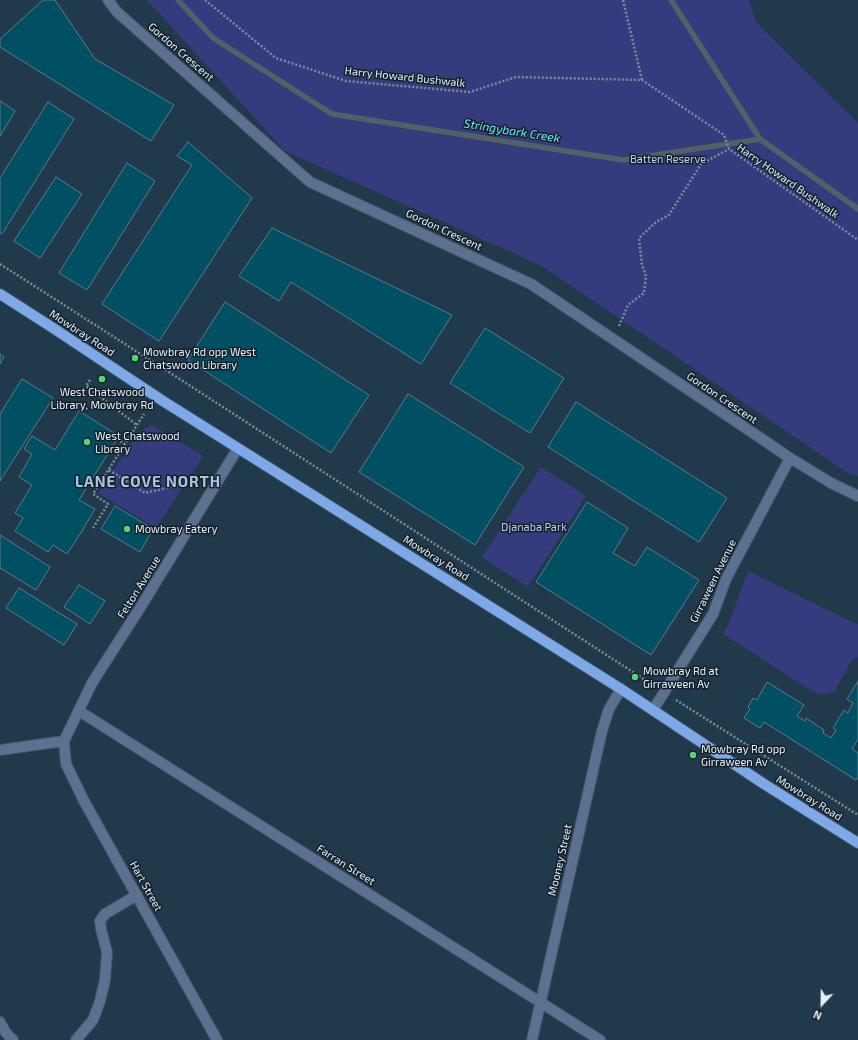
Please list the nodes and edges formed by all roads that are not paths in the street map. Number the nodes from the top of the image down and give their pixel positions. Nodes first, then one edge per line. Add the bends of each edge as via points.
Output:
1 (108, 0) edge
2 (0, 294) edge
3 (238, 448) junction
4 (790, 458) junction
5 (858, 496) edge
6 (621, 689) junction
7 (653, 710) junction
8 (79, 711) junction
9 (64, 741) junction
10 (0, 750) edge
11 (858, 843) edge
12 (137, 895) junction
13 (540, 1002) junction
14 (0, 1022) edge
15 (13, 1040) edge
16 (76, 1040) edge
17 (217, 1040) edge
18 (532, 1040) edge
19 (600, 1040) edge

1 - 4 street, Gordon Crescent via 117,12 310,182 531,284
2 - 3 main road, Mowbray Road
3 - 6 main road, Mowbray Road
3 - 8 street, Felton Avenue via 92,683
4 - 5 street, Gordon Crescent
4 - 7 street, Girraween Avenue via 726,579 713,614
6 - 7 main road, Mowbray Road
6 - 13 street, Mooney Street via 609,709 602,731
7 - 11 main road, Mowbray Road
8 - 9 street, Felton Avenue
8 - 13 street, Farran Street
9 - 10 street
9 - 12 street, Hart Street via 66,764
12 - 16 street via 105,914 100,921 107,952 105,980 93,1020
12 - 17 street, Hart Street
13 - 18 street, Mooney Street
13 - 19 street, Farran Street
14 - 15 street

